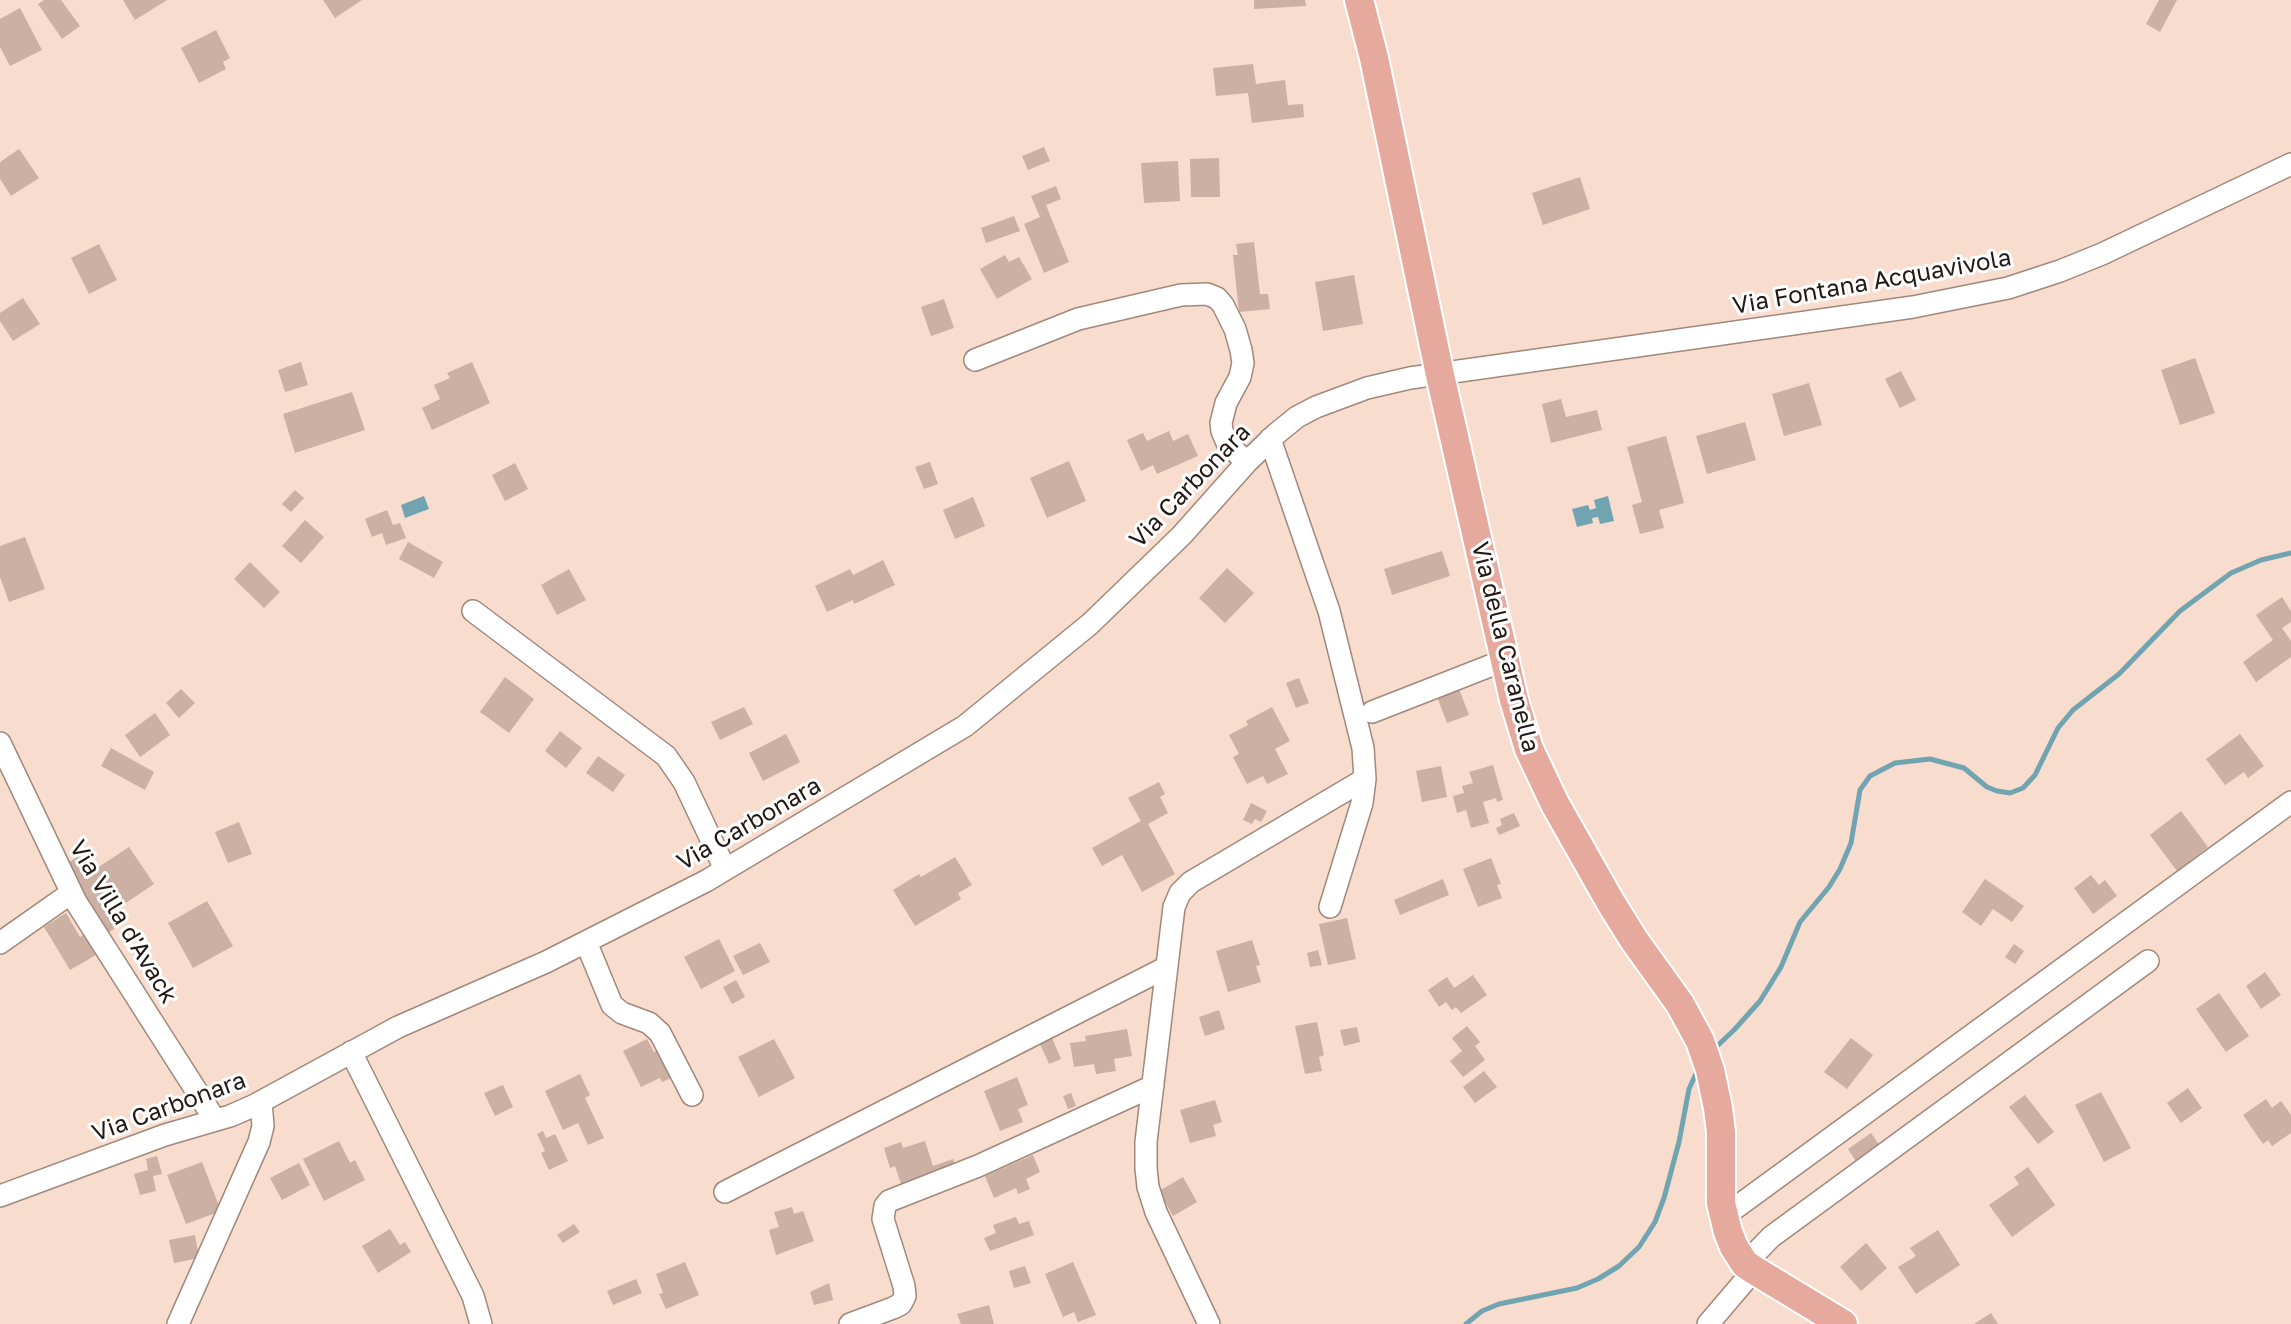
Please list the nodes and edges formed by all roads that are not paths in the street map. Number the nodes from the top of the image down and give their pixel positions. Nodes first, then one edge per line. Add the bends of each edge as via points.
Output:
1 (1359, 0) edge
2 (2291, 163) edge
3 (975, 360) dead end
4 (1440, 375) junction
5 (1270, 439) junction
6 (1247, 462) junction
7 (473, 611) dead end
8 (1505, 660) junction
9 (1372, 712) dead end
10 (0, 743) edge
11 (1364, 779) junction
12 (2291, 802) edge
13 (726, 869) junction
14 (71, 893) junction
15 (1329, 907) dead end
16 (586, 942) junction
17 (0, 943) edge
18 (2148, 961) dead end
19 (1165, 968) junction
20 (351, 1052) junction
21 (1153, 1086) junction
22 (692, 1095) dead end
23 (261, 1102) junction
24 (215, 1120) junction
25 (724, 1192) dead end
26 (0, 1196) edge
27 (1723, 1217) junction
28 (1750, 1267) junction
29 (178, 1324) edge
30 (481, 1324) edge
31 (850, 1324) edge
32 (1209, 1324) edge
33 (1708, 1324) edge
34 (1843, 1324) edge

1 - 4 main road, Via della Caranella
2 - 4 street, Via Fontana Acquavivola via 2102,254 2008,288 1913,307
3 - 6 street via 1078,320 1181,295 1213,296 1230,319 1242,355 1238,384 1223,409 1222,431 1228,445
4 - 5 street, Via Carbonara via 1392,381 1339,397 1306,412
4 - 8 main road, Via della Caranella
5 - 6 street, Via Carbonara
5 - 11 street via 1329,611 1363,748
6 - 13 street, Via Carbonara via 1182,536 1090,624 965,726
7 - 13 street via 666,756 684,782
8 - 9 street
8 - 27 main road, Via della Caranella via 1525,736 1545,785 1622,922 1686,1013 1704,1051 1721,1132
10 - 14 street, Via Villa d'Avack
11 - 15 street via 1359,811
11 - 19 street via 1185,887 1174,907
12 - 27 street
13 - 16 street, Via Carbonara
14 - 17 street
14 - 24 street, Via Villa d'Avack
16 - 20 street, Via Carbonara
16 - 22 street via 612,1005 656,1028
18 - 28 street via 1771,1237
19 - 21 street
19 - 25 street
20 - 23 street, Via Carbonara
20 - 30 street via 473,1296
21 - 31 street via 889,1201 883,1219 905,1296 901,1304
21 - 32 street via 1146,1142 1148,1186
23 - 24 street, Via Carbonara
23 - 29 street via 259,1142
24 - 26 street, Via Carbonara
27 - 28 main road, Via della Caranella via 1731,1240
28 - 33 street
28 - 34 main road

